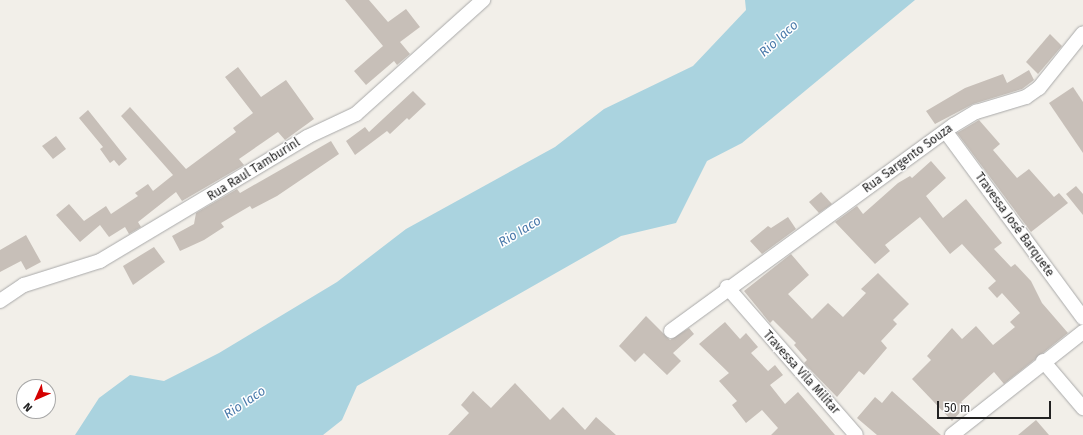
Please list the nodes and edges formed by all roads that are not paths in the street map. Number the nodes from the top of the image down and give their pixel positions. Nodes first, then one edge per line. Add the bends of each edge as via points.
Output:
1 (482, 0) edge
2 (1083, 33) edge
3 (946, 132) junction
4 (727, 287) junction
5 (0, 301) edge
6 (1083, 318) edge
7 (671, 331) dead end
8 (1083, 332) edge
9 (1043, 361) junction
10 (1083, 408) edge
11 (856, 435) edge
12 (952, 435) edge

1 - 5 street, Rua Raul Tamburinl via 356,114 307,137 100,261 24,285
2 - 3 street, Rua Sargento Souza via 1039,88 1026,97 976,112
3 - 4 street, Rua Sargento Souza
3 - 6 street, Travessa José Barquete
4 - 7 street, Rua Sargento Souza
4 - 11 street, Travessa Vila Militar
8 - 9 street
9 - 10 street
9 - 12 street

